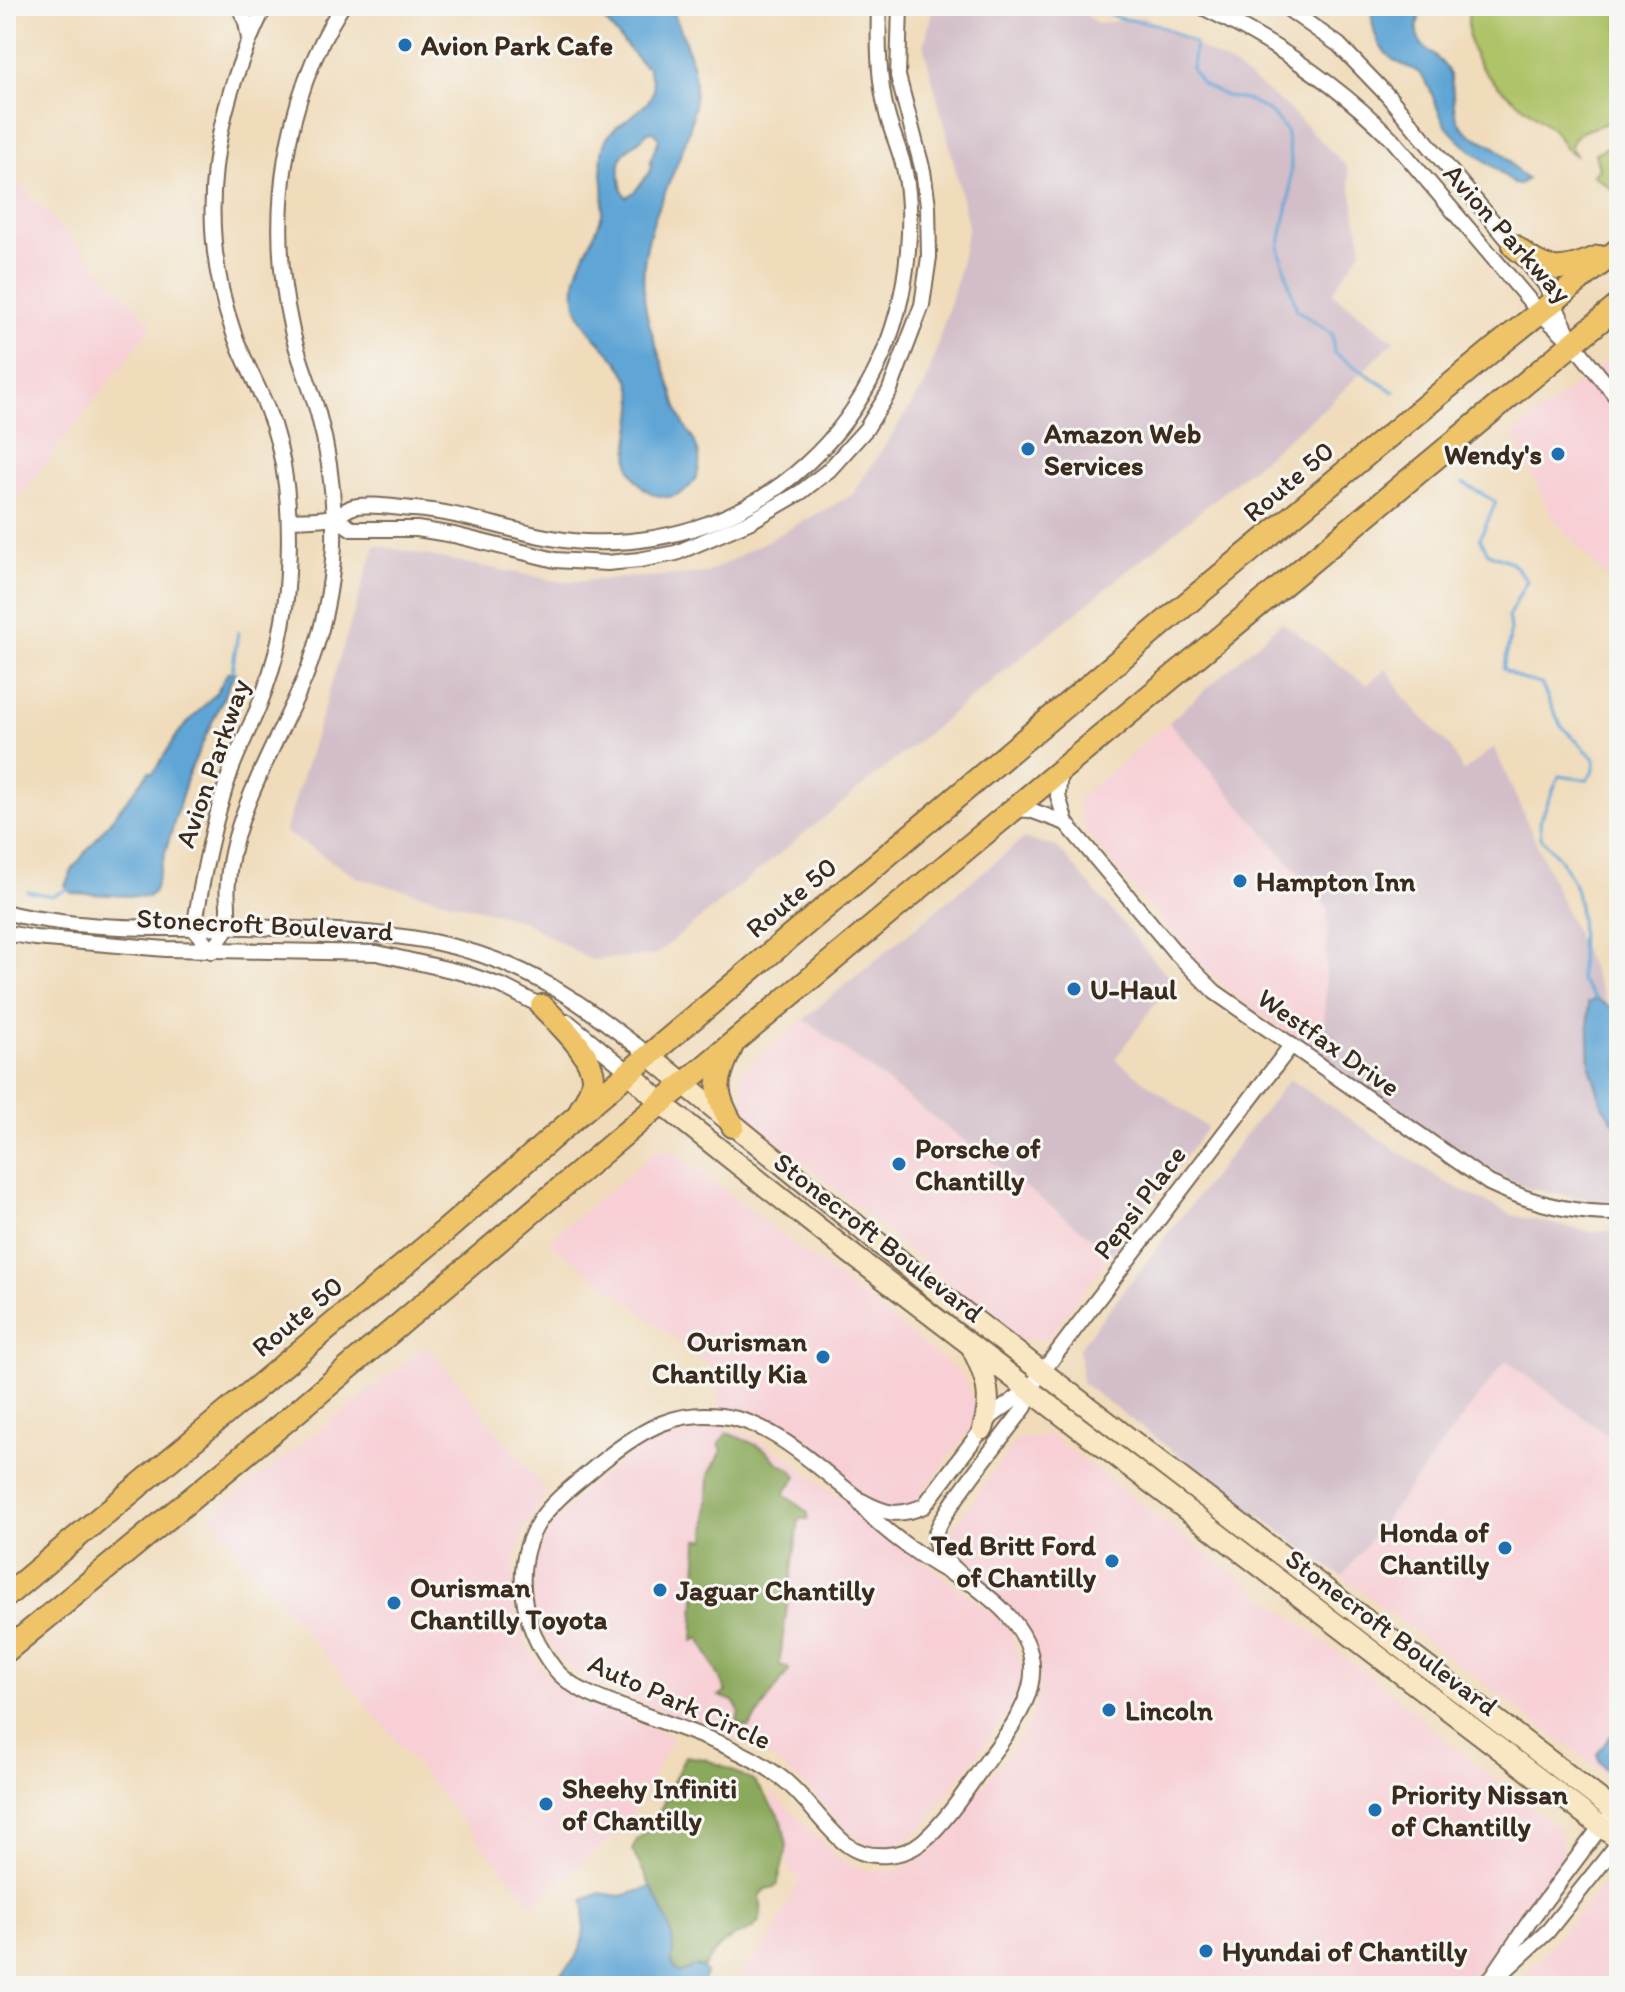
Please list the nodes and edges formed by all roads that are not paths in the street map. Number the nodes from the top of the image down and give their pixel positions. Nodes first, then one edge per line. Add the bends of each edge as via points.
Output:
1 (239, 6) edge
2 (265, 6) edge
3 (342, 6) edge
4 (879, 6) edge
5 (900, 6) edge
6 (1200, 6) edge
7 (1284, 6) edge
8 (249, 39) junction
9 (1514, 246) junction
10 (1619, 249) edge
11 (1619, 305) edge
12 (1547, 308) junction
13 (1573, 343) junction
14 (1619, 400) edge
15 (334, 517) junction
16 (289, 520) junction
17 (1060, 768) junction
18 (1012, 809) junction
19 (1066, 823) junction
20 (6, 912) edge
21 (227, 927) junction
22 (194, 929) junction
23 (6, 933) edge
24 (212, 951) junction
25 (542, 1006) junction
26 (733, 1043) junction
27 (1290, 1047) junction
28 (649, 1055) junction
29 (629, 1072) junction
30 (683, 1085) junction
31 (661, 1103) junction
32 (577, 1116) junction
33 (733, 1126) junction
34 (1619, 1213) edge
35 (969, 1342) junction
36 (1042, 1371) junction
37 (1030, 1388) junction
38 (983, 1429) junction
39 (856, 1497) junction
40 (969, 1583) junction
41 (6, 1596) edge
42 (6, 1651) edge
43 (1616, 1812) edge
44 (1601, 1826) junction
45 (1619, 1841) edge
46 (1487, 1986) edge

1 - 8 street
2 - 8 street, Avion Parkway
3 - 15 street, Avion Parkway via 299,102 285,165 280,230 291,328 318,411
4 - 15 street via 882,89 909,206 905,282 879,365 822,451 791,479 732,513 677,534 634,540 552,538 418,509 355,506
5 - 15 street via 898,76 928,205 929,257 922,305 889,392 866,429 829,470 751,521 676,553 639,560 555,560 417,529 352,529
6 - 12 street, Avion Parkway via 1265,40 1362,110
7 - 9 street, Avion Parkway via 1339,45 1371,77
8 - 16 street, Avion Parkway via 217,146 214,234 234,332 275,433
9 - 10 highway via 1544,267 1566,269
9 - 12 street, Avion Parkway via 1545,284
10 - 12 highway, Route 50
11 - 13 highway
12 - 13 street, Avion Parkway
12 - 28 highway, Route 50
13 - 14 street, Avion Parkway
13 - 17 highway
15 - 16 street
15 - 21 street, Avion Parkway via 322,621 304,680 239,828 228,882
16 - 22 street, Avion Parkway via 282,628 213,829
17 - 18 highway
17 - 19 street via 1058,796
18 - 19 street
18 - 26 highway
19 - 27 street, Westfax Drive via 1194,973
20 - 22 street, Stonecroft Boulevard via 73,924
21 - 22 street, Stonecroft Boulevard
21 - 24 street
21 - 28 street, Stonecroft Boulevard via 390,933 477,953 550,985
22 - 24 street
23 - 24 street, Stonecroft Boulevard
24 - 25 street, Stonecroft Boulevard via 377,953 464,973
25 - 29 street, Stonecroft Boulevard
25 - 32 highway via 589,1063 593,1080
26 - 30 highway
26 - 33 highway via 717,1083 719,1101
27 - 34 street, Westfax Drive via 1489,1183 1553,1207
27 - 36 street, Pepsi Place
28 - 29 highway, Route 50
28 - 30 main road, Stonecroft Boulevard
29 - 31 main road, Stonecroft Boulevard
29 - 32 highway, Route 50
30 - 31 highway
30 - 33 main road, Stonecroft Boulevard
31 - 35 main road, Stonecroft Boulevard
31 - 42 highway
32 - 41 highway, Route 50
33 - 36 main road, Stonecroft Boulevard
35 - 37 main road, Stonecroft Boulevard
35 - 38 main road via 989,1385
36 - 37 street, Pepsi Place
36 - 43 main road, Stonecroft Boulevard
37 - 38 street
37 - 40 street, Auto Park Circle via 1025,1407 937,1528 945,1560
37 - 44 main road, Stonecroft Boulevard
38 - 39 street via 924,1506 890,1514
39 - 40 street, Auto Park Circle via 864,1511 939,1569
39 - 40 street, Auto Park Circle via 748,1422 685,1416 645,1429 575,1485 532,1535 524,1599 538,1644 560,1675 576,1686 744,1755 793,1787 847,1845 884,1856 911,1849 938,1826 1019,1717 1029,1695 1032,1667 1025,1639 1005,1612
43 - 44 street
44 - 45 main road, Stonecroft Boulevard
44 - 46 street
45 - 46 street via 1548,1931

